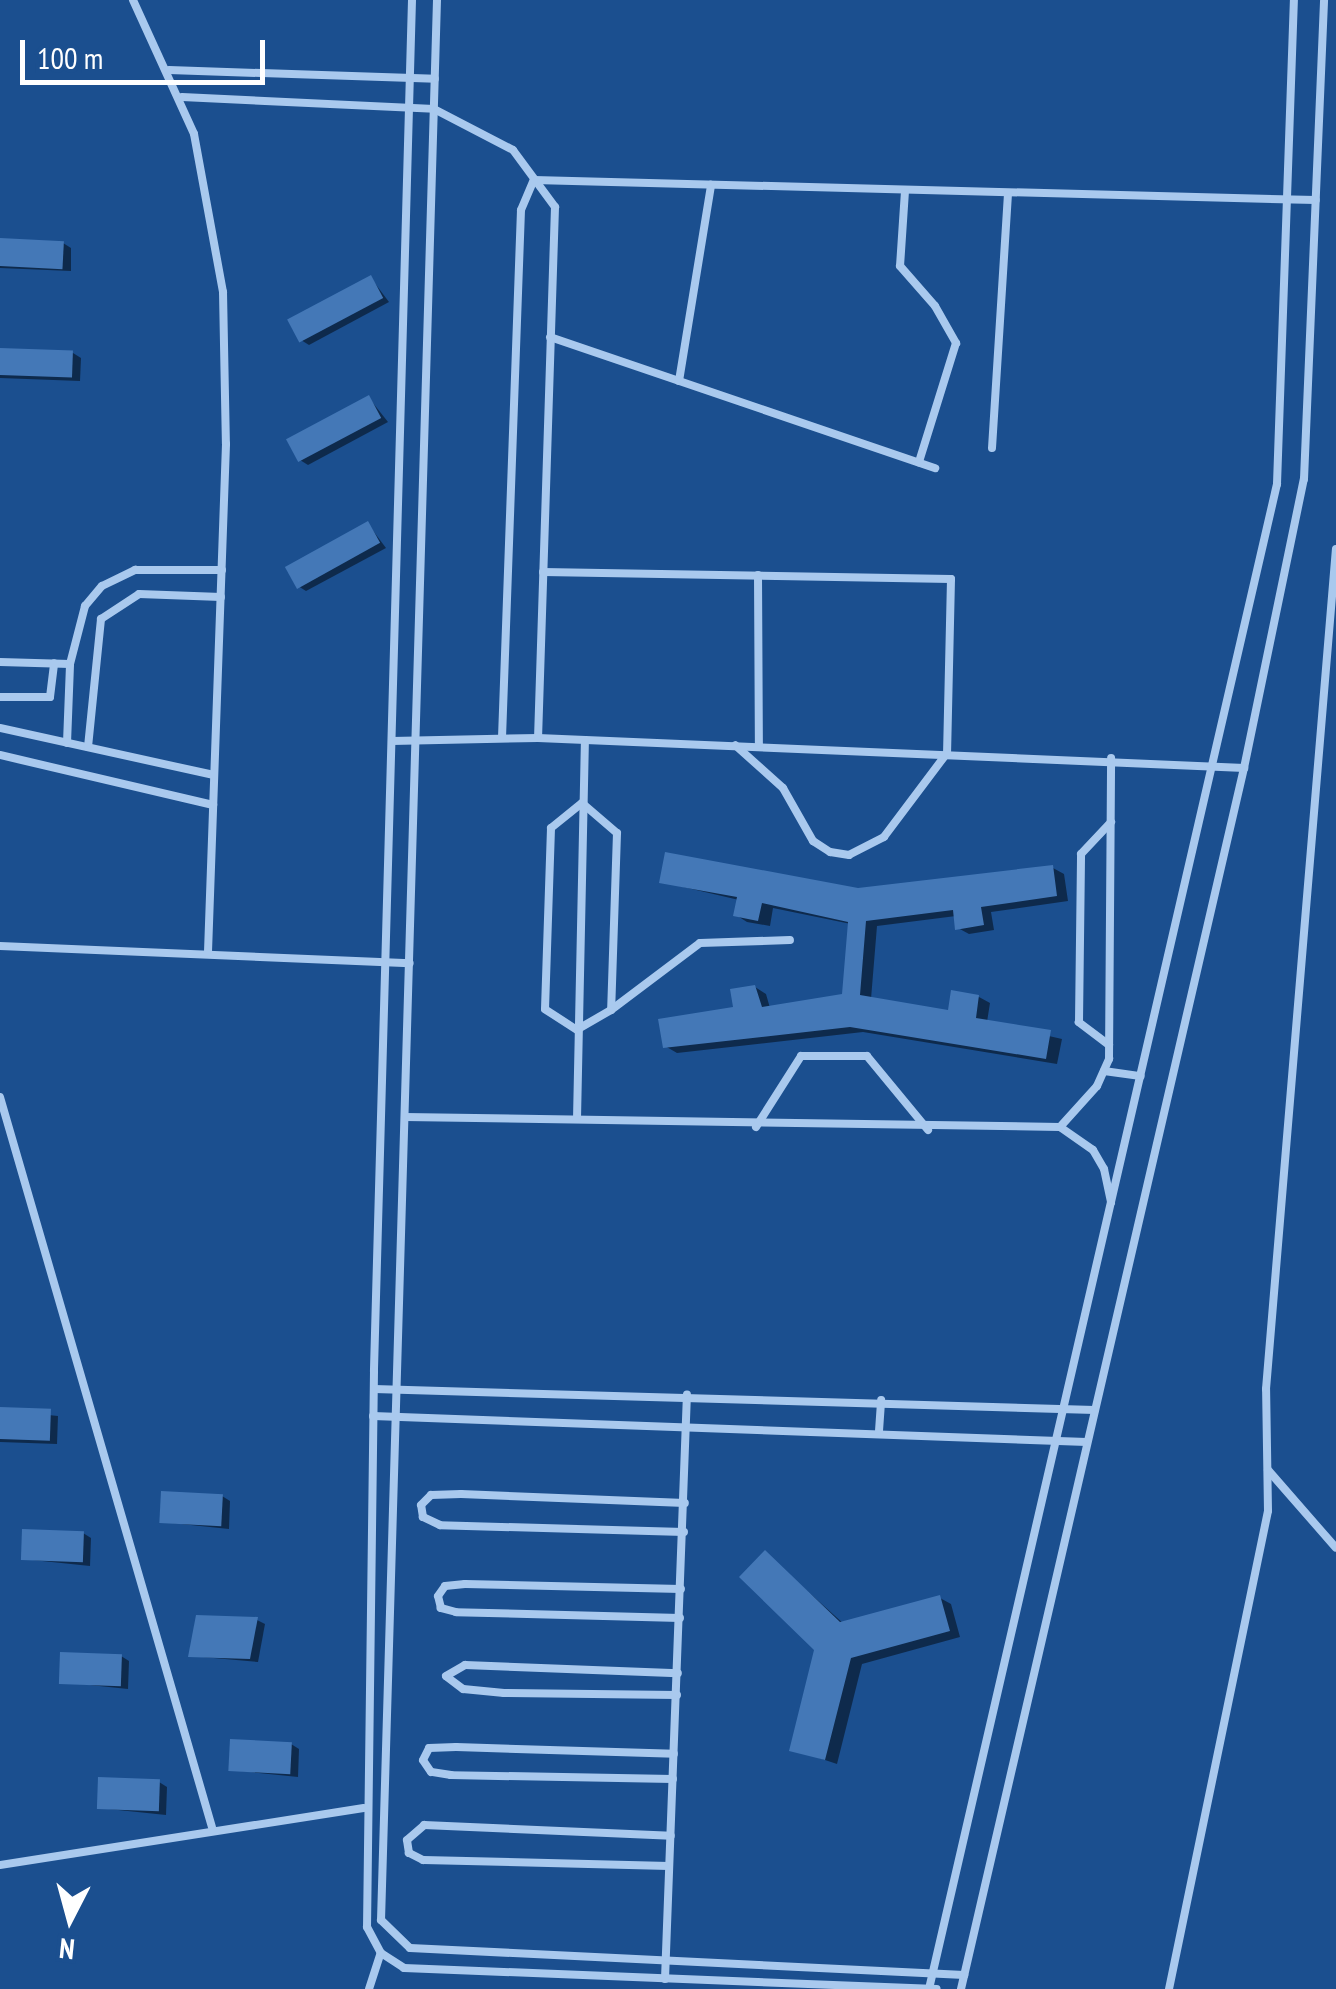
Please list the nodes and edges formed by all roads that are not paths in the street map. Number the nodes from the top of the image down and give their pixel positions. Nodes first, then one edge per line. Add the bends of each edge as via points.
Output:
1 (133, 0) edge
2 (412, 0) edge
3 (437, 0) edge
4 (1294, 0) edge
5 (1324, 0) edge
6 (169, 70) junction
7 (410, 78) junction
8 (434, 79) junction
9 (182, 97) junction
10 (409, 106) junction
11 (434, 109) junction
12 (534, 180) junction
13 (712, 185) junction
14 (905, 191) junction
15 (1008, 194) junction
16 (1287, 199) junction
17 (1316, 200) junction
18 (550, 336) junction
19 (679, 380) junction
20 (992, 448) dead end
21 (919, 462) junction
22 (935, 468) dead end
23 (1336, 549) edge
24 (222, 570) junction
25 (543, 572) junction
26 (758, 575) junction
27 (221, 596) junction
28 (0, 662) edge
29 (54, 664) junction
30 (70, 664) junction
31 (0, 697) edge
32 (0, 728) edge
33 (502, 738) junction
34 (538, 738) junction
35 (585, 740) junction
36 (392, 741) junction
37 (67, 742) junction
38 (417, 742) junction
39 (735, 745) junction
40 (759, 746) junction
41 (88, 747) junction
42 (947, 753) junction
43 (0, 755) edge
44 (1111, 758) junction
45 (1212, 762) junction
46 (1244, 768) junction
47 (214, 775) junction
48 (582, 803) junction
49 (213, 806) junction
50 (1111, 822) junction
51 (790, 940) dead end
52 (0, 946) edge
53 (208, 952) junction
54 (386, 962) junction
55 (410, 963) junction
56 (611, 1010) junction
57 (577, 1030) junction
58 (1110, 1045) junction
59 (1104, 1072) junction
60 (1141, 1076) junction
61 (0, 1097) edge
62 (405, 1117) junction
63 (577, 1119) junction
64 (756, 1127) junction
65 (1060, 1128) junction
66 (928, 1130) junction
67 (12, 1146) junction
68 (0, 1153) edge
69 (1111, 1205) junction
70 (374, 1389) junction
71 (397, 1390) junction
72 (687, 1394) junction
73 (881, 1400) junction
74 (1064, 1406) junction
75 (1094, 1410) junction
76 (373, 1416) junction
77 (396, 1417) junction
78 (688, 1424) junction
79 (879, 1431) junction
80 (1057, 1438) junction
81 (1087, 1442) junction
82 (1268, 1470) junction
83 (685, 1503) junction
84 (684, 1532) junction
85 (1336, 1548) edge
86 (681, 1590) junction
87 (680, 1618) junction
88 (678, 1673) junction
89 (676, 1696) junction
90 (674, 1754) junction
91 (673, 1779) junction
92 (364, 1808) junction
93 (212, 1828) junction
94 (671, 1836) junction
95 (1, 1862) edge
96 (670, 1866) junction
97 (381, 1953) junction
98 (664, 1960) junction
99 (934, 1971) junction
100 (964, 1975) junction
101 (665, 1979) junction
102 (739, 1985) edge
103 (369, 1989) edge
104 (929, 1989) edge
105 (938, 1989) edge
106 (961, 1989) edge
107 (1169, 1989) edge

1 - 6 lane
2 - 7 lane
3 - 8 lane
4 - 16 lane
5 - 17 lane
6 - 7 lane
6 - 9 lane
7 - 8 lane
7 - 10 lane
8 - 11 lane
9 - 10 lane
9 - 24 lane via 223,292
10 - 11 lane
10 - 36 lane
11 - 12 lane via 513,150
11 - 38 lane
12 - 13 lane
12 - 18 lane via 554,207
12 - 33 lane via 521,210
13 - 14 lane
13 - 19 lane
14 - 15 lane
14 - 21 lane via 900,266 956,343
15 - 16 lane
15 - 20 lane
16 - 17 lane
16 - 45 lane via 1277,484
17 - 46 lane via 1304,479
18 - 19 lane
18 - 25 lane
19 - 21 lane
21 - 22 lane
23 - 82 lane via 1266,1390
24 - 27 lane
24 - 30 lane via 135,570 102,586 85,606
25 - 26 lane
25 - 34 lane
26 - 40 lane
26 - 42 lane via 951,579
27 - 41 lane via 139,594 100,620
27 - 47 lane
28 - 29 lane
29 - 30 lane
29 - 31 lane via 50,697
30 - 37 lane
32 - 37 lane
33 - 34 lane
33 - 38 lane
34 - 35 lane
35 - 39 lane
35 - 48 lane
36 - 38 lane
36 - 54 lane
37 - 41 lane
38 - 55 lane
39 - 40 lane
39 - 42 lane via 783,788 814,841 850,855 884,838
40 - 42 lane
41 - 47 lane
42 - 44 lane
43 - 49 lane
44 - 45 lane
44 - 50 lane
45 - 46 lane
45 - 60 lane
46 - 75 lane
47 - 49 lane
48 - 56 lane via 616,833
48 - 57 lane
48 - 57 lane via 551,828 545,1009
49 - 53 lane
50 - 58 lane
50 - 58 lane via 1081,854 1079,1022
51 - 56 lane via 700,943
52 - 53 lane
53 - 54 lane
54 - 55 lane
54 - 70 lane
55 - 62 lane
56 - 57 lane
57 - 63 lane
58 - 59 lane
59 - 60 lane
59 - 65 lane
60 - 69 lane
61 - 67 lane
62 - 63 lane
62 - 71 lane
63 - 64 lane
64 - 66 lane
64 - 66 lane via 800,1056 867,1056
65 - 66 lane
65 - 69 lane via 1092,1150 1104,1169
67 - 68 lane
67 - 93 lane
69 - 74 lane
70 - 71 lane
70 - 76 lane
71 - 72 lane
71 - 77 lane
72 - 73 lane
72 - 78 lane
73 - 74 lane
73 - 79 lane
74 - 75 lane
74 - 80 lane
75 - 81 lane
76 - 77 lane
76 - 92 lane
77 - 78 lane
77 - 98 lane via 382,1920 410,1948
78 - 79 lane
78 - 83 lane
79 - 80 lane
80 - 81 lane
80 - 99 lane
81 - 100 lane
82 - 85 lane
82 - 107 lane via 1268,1510
83 - 84 lane
83 - 84 lane via 461,1494 431,1495 421,1504 422,1517 440,1525
84 - 86 lane
86 - 87 lane
86 - 87 lane via 464,1584 445,1586 438,1596 441,1608 456,1612
87 - 88 lane
88 - 89 lane
88 - 89 lane via 465,1665 446,1676 450,1685 490,1692
89 - 90 lane
90 - 91 lane
90 - 91 lane via 456,1747 429,1748 423,1760 431,1772 452,1775
91 - 94 lane
92 - 93 lane
92 - 97 lane via 367,1927
93 - 95 lane
94 - 96 lane
94 - 96 lane via 424,1826 408,1840 409,1854 423,1860
96 - 98 lane
97 - 101 lane via 404,1968
97 - 103 lane
98 - 99 lane
98 - 101 lane
99 - 100 lane
99 - 104 lane
100 - 106 lane
101 - 102 lane
102 - 104 lane
104 - 105 lane

